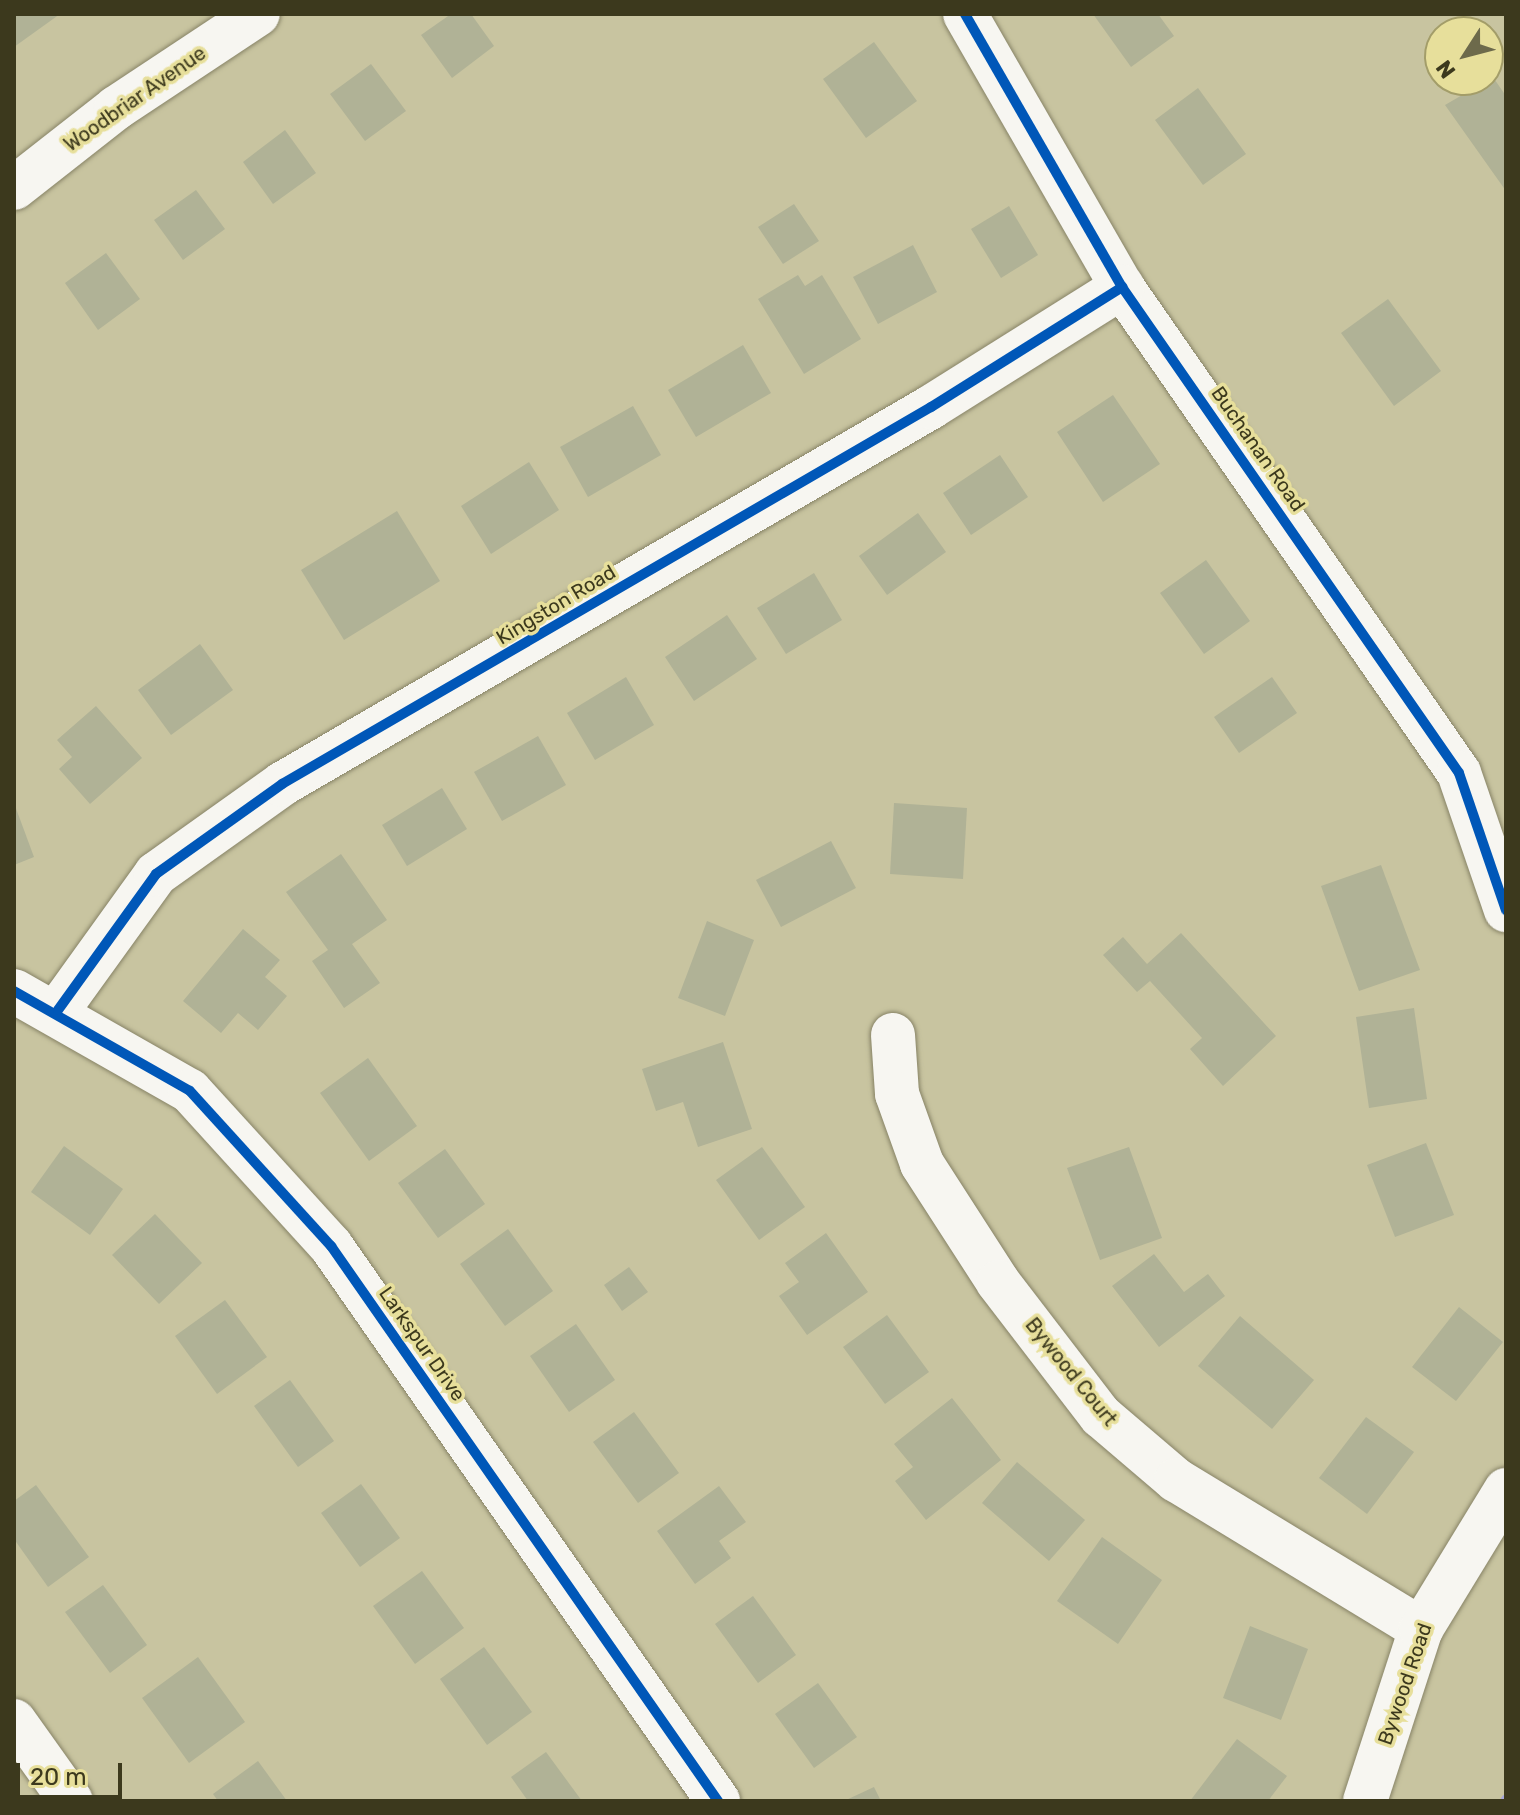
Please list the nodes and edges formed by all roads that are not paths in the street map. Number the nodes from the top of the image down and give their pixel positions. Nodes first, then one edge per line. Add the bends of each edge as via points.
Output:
1 (258, 14) edge
2 (965, 14) edge
3 (14, 188) edge
4 (1122, 287) junction
5 (1506, 910) edge
6 (14, 991) edge
7 (58, 1010) junction
8 (893, 1035) dead end
9 (1506, 1490) edge
10 (1421, 1629) junction
11 (14, 1722) edge
12 (71, 1801) edge
13 (718, 1801) edge
14 (1365, 1801) edge

1 - 3 street, Woodbriar Avenue via 116,108
2 - 4 street, Buchanan Road
4 - 5 street, Buchanan Road via 1445,752 1479,821
4 - 7 street, Kingston Road via 931,407 282,784 156,874
6 - 7 street, Larkspur Drive
7 - 13 street, Larkspur Drive via 190,1091 331,1246
8 - 10 street, Bywood Court via 897,1094 922,1164 998,1282 1101,1416 1176,1480
9 - 10 street, Bywood Road
10 - 14 street, Bywood Road
11 - 12 street

